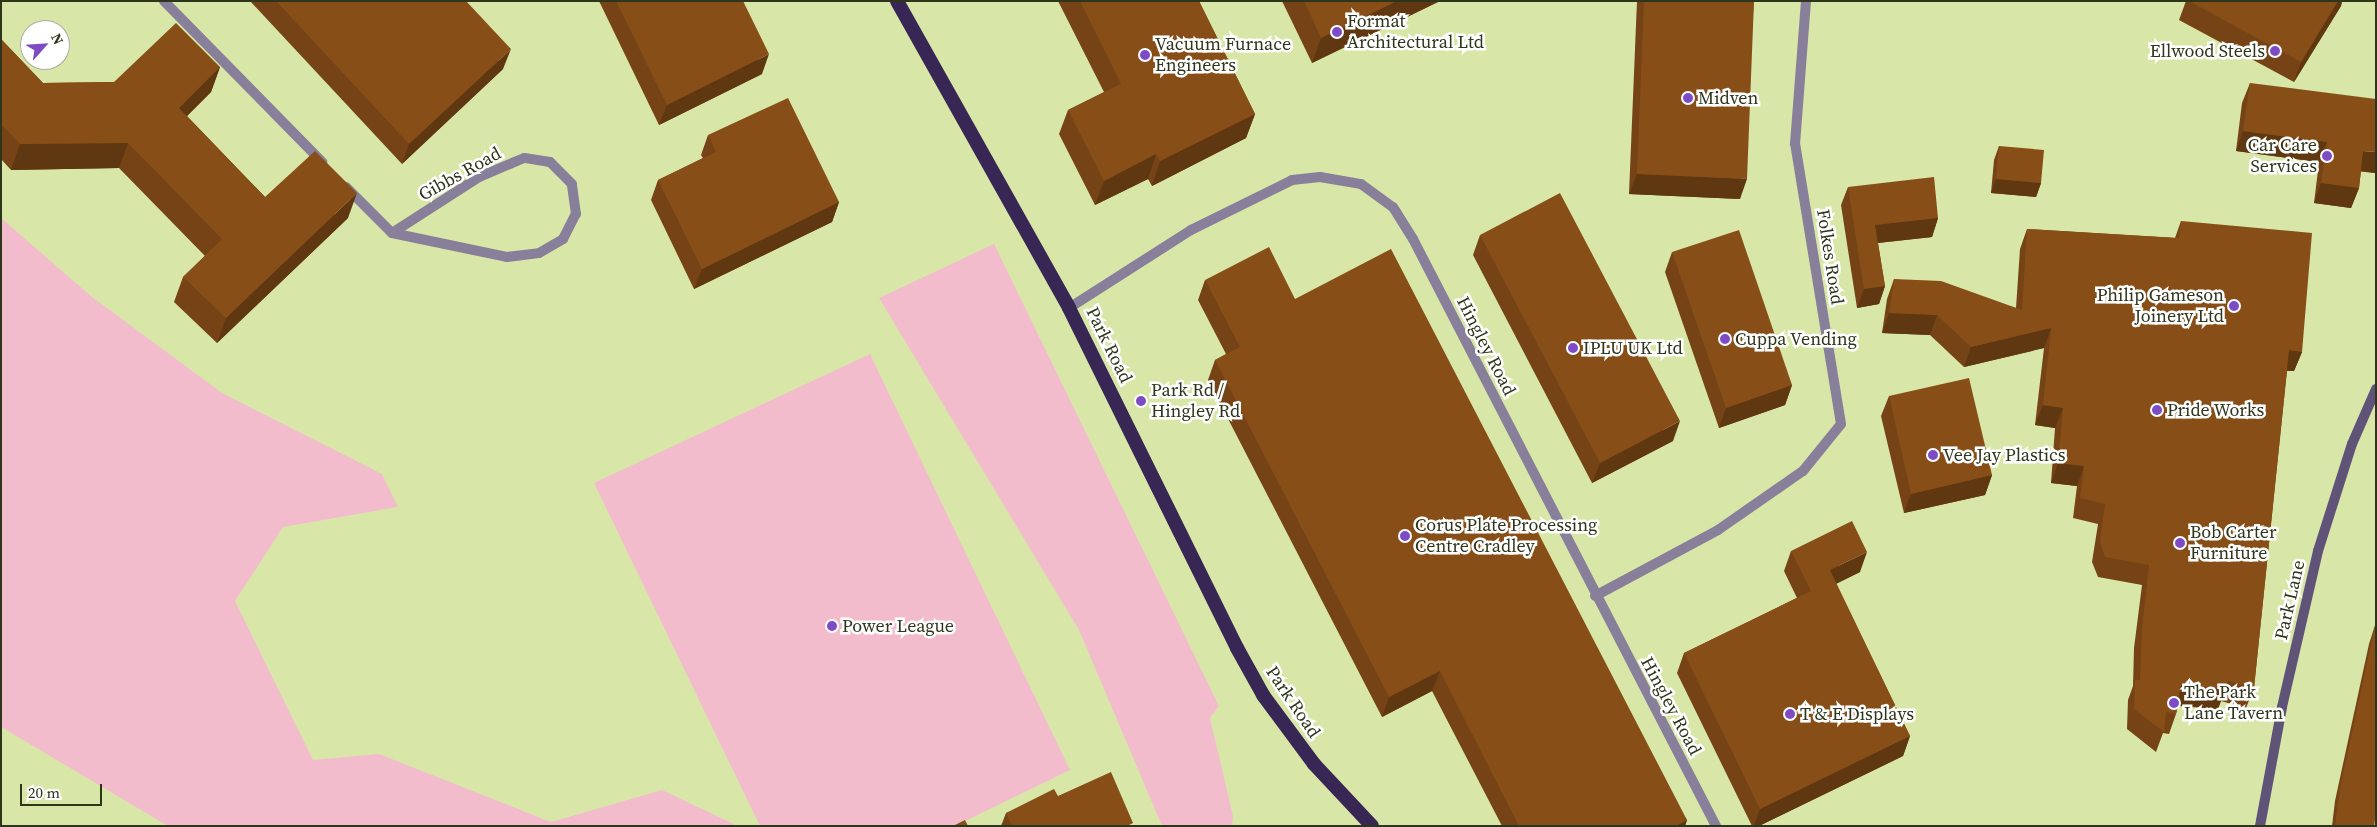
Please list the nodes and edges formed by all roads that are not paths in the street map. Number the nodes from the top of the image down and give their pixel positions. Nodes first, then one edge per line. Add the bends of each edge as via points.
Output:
1 (164, 1) edge
2 (897, 1) edge
3 (1806, 1) edge
4 (392, 233) junction
5 (1069, 308) junction
6 (2376, 388) edge
7 (1595, 596) junction
8 (1372, 826) edge
9 (1716, 826) edge
10 (2260, 826) edge

1 - 4 street
2 - 5 highway, Park Road
3 - 7 street, Folkes Road via 1795,144 1841,424 1803,472 1718,530
4 - 4 street, Gibbs Road via 507,257 539,253 564,239 576,214 572,184 550,162 524,158 479,177
5 - 7 street, Hingley Road via 1191,230 1292,180 1320,177 1361,184 1393,206 1413,239
5 - 8 highway, Park Road via 1232,639 1264,695 1314,764
6 - 10 main road, Park Lane via 2352,444 2318,551 2282,708
7 - 9 street, Hingley Road

